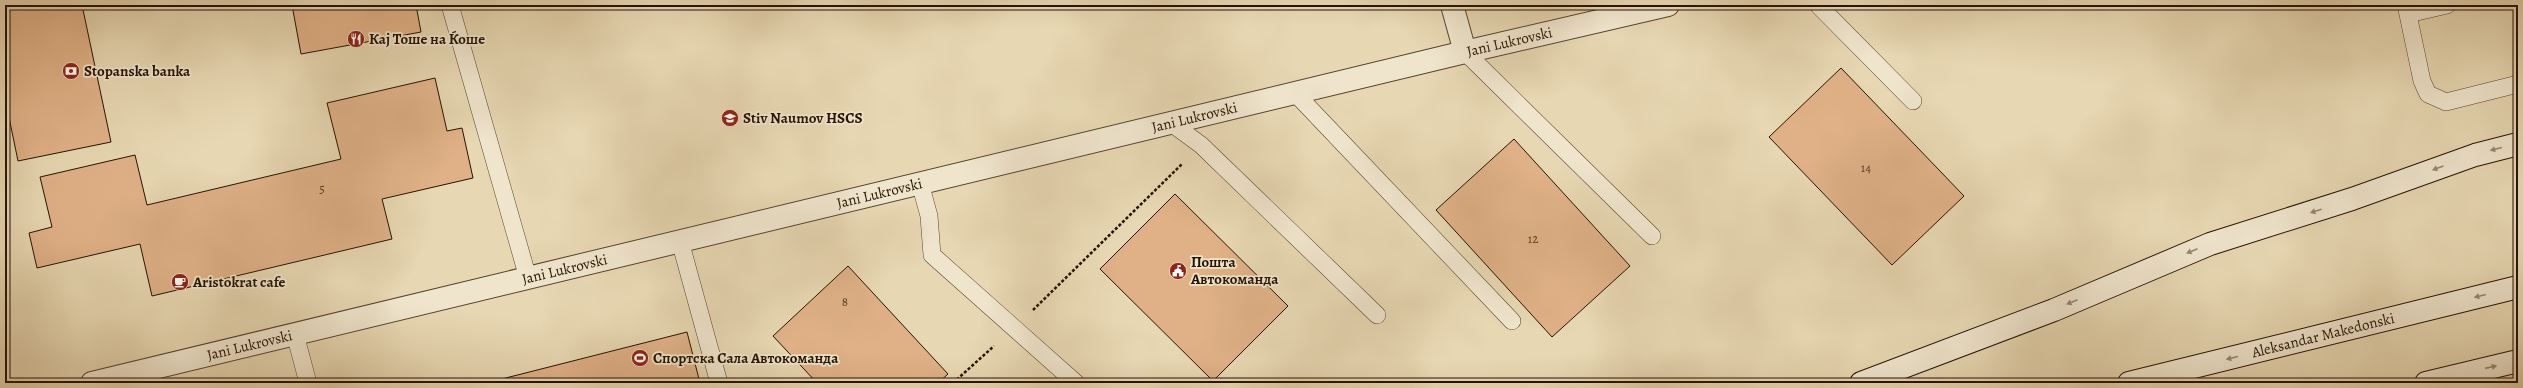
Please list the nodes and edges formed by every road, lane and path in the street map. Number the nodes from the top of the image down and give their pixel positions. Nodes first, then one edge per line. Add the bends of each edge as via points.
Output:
1 (450, 5) edge
2 (1452, 5) edge
3 (1668, 5) edge
4 (1818, 5) edge
5 (2447, 5) edge
6 (2407, 10) edge
7 (1466, 52) junction
8 (2518, 84) edge
9 (1295, 93) junction
10 (1913, 101) dead end
11 (1171, 123) junction
12 (2518, 144) edge
13 (1201, 145) junction
14 (920, 183) junction
15 (1652, 236) dead end
16 (680, 241) junction
17 (528, 278) junction
18 (2518, 287) edge
19 (1376, 315) dead end
20 (1512, 321) dead end
21 (1014, 328) junction
22 (295, 334) junction
23 (2518, 361) edge
24 (92, 383) edge
25 (308, 383) edge
26 (719, 383) edge
27 (952, 383) edge
28 (1076, 383) edge
29 (1861, 383) edge
30 (2129, 383) edge
31 (2426, 383) edge

1 - 17 lane
2 - 7 street
3 - 7 street, Jani Lukrovski
4 - 10 lane
5 - 6 lane
6 - 8 lane via 2422,81 2428,94 2446,102
7 - 9 street, Jani Lukrovski
7 - 15 lane
9 - 11 street, Jani Lukrovski
9 - 20 lane
11 - 13 lane
11 - 14 street, Jani Lukrovski
12 -> 29 street via 2475,154 2352,199 2210,244 2054,310
13 - 19 lane
13 - 21 path
14 - 16 street, Jani Lukrovski
14 - 21 lane via 929,216 932,255
16 - 17 street, Jani Lukrovski
16 - 26 lane
17 - 22 street, Jani Lukrovski
18 -> 30 street, Aleksandar Makedonski
21 - 27 path
21 - 28 lane
22 - 24 street, Jani Lukrovski
22 - 25 lane
31 -> 23 street

